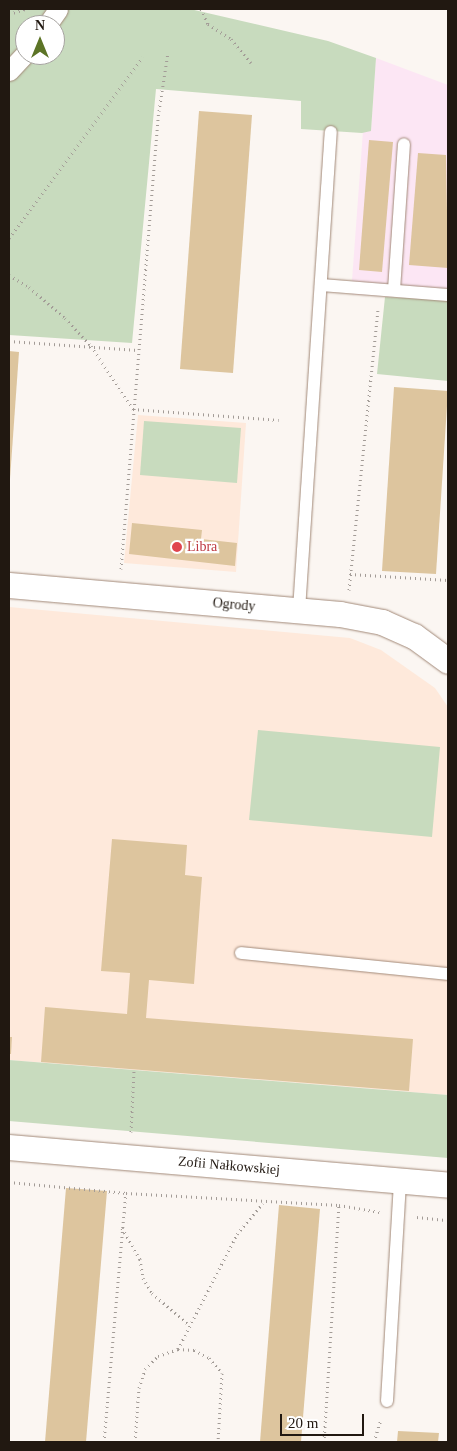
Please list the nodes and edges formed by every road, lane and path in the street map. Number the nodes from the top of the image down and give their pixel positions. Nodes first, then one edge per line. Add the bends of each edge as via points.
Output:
1 (25, 9) edge
2 (201, 9) edge
3 (9, 14) edge
4 (168, 52) dead end
5 (143, 57) dead end
6 (251, 63) dead end
7 (331, 132) dead end
8 (404, 144) dead end
9 (9, 238) edge
10 (9, 275) edge
11 (321, 285) junction
12 (381, 290) junction
13 (394, 290) junction
14 (448, 295) edge
15 (9, 341) edge
16 (91, 346) junction
17 (138, 350) junction
18 (133, 409) junction
19 (279, 420) dead end
20 (121, 570) dead end
21 (350, 574) junction
22 (448, 580) edge
23 (9, 585) edge
24 (349, 592) dead end
25 (299, 610) junction
26 (448, 662) edge
27 (241, 953) dead end
28 (448, 974) edge
29 (134, 1070) dead end
30 (131, 1135) dead end
31 (9, 1147) edge
32 (400, 1181) junction
33 (9, 1182) edge
34 (448, 1185) edge
35 (126, 1193) junction
36 (263, 1202) junction
37 (339, 1205) junction
38 (400, 1216) junction
39 (448, 1220) edge
40 (122, 1228) junction
41 (188, 1324) junction
42 (178, 1349) junction
43 (387, 1401) dead end
44 (104, 1442) edge
45 (135, 1442) edge
46 (218, 1442) edge
47 (324, 1442) edge

1 - 3 path
2 - 6 path via 208,24 231,39
4 - 17 path
5 - 9 path
7 - 11 lane
8 - 13 lane
10 - 16 path via 29,287
11 - 12 lane
11 - 25 lane
12 - 13 lane
12 - 21 path
13 - 14 lane
15 - 16 path
16 - 17 path
16 - 18 path
17 - 18 path
18 - 19 path
18 - 20 path
21 - 22 path
21 - 24 path
23 - 25 street, Ogrody
25 - 26 street, Ogrody via 382,622 414,636
27 - 28 lane
29 - 30 path
31 - 32 street, Zofii Nałkowskiej
32 - 34 street, Zofii Nałkowskiej
32 - 38 lane
33 - 35 path
35 - 36 path
35 - 40 path
36 - 37 path
36 - 41 path via 237,1234
37 - 38 path
37 - 47 path
38 - 39 path
38 - 43 lane
40 - 41 path via 140,1259 143,1278 152,1293
40 - 44 path
41 - 42 path
42 - 45 path via 158,1356 145,1369 139,1388
42 - 46 path via 194,1350 209,1358 222,1373

